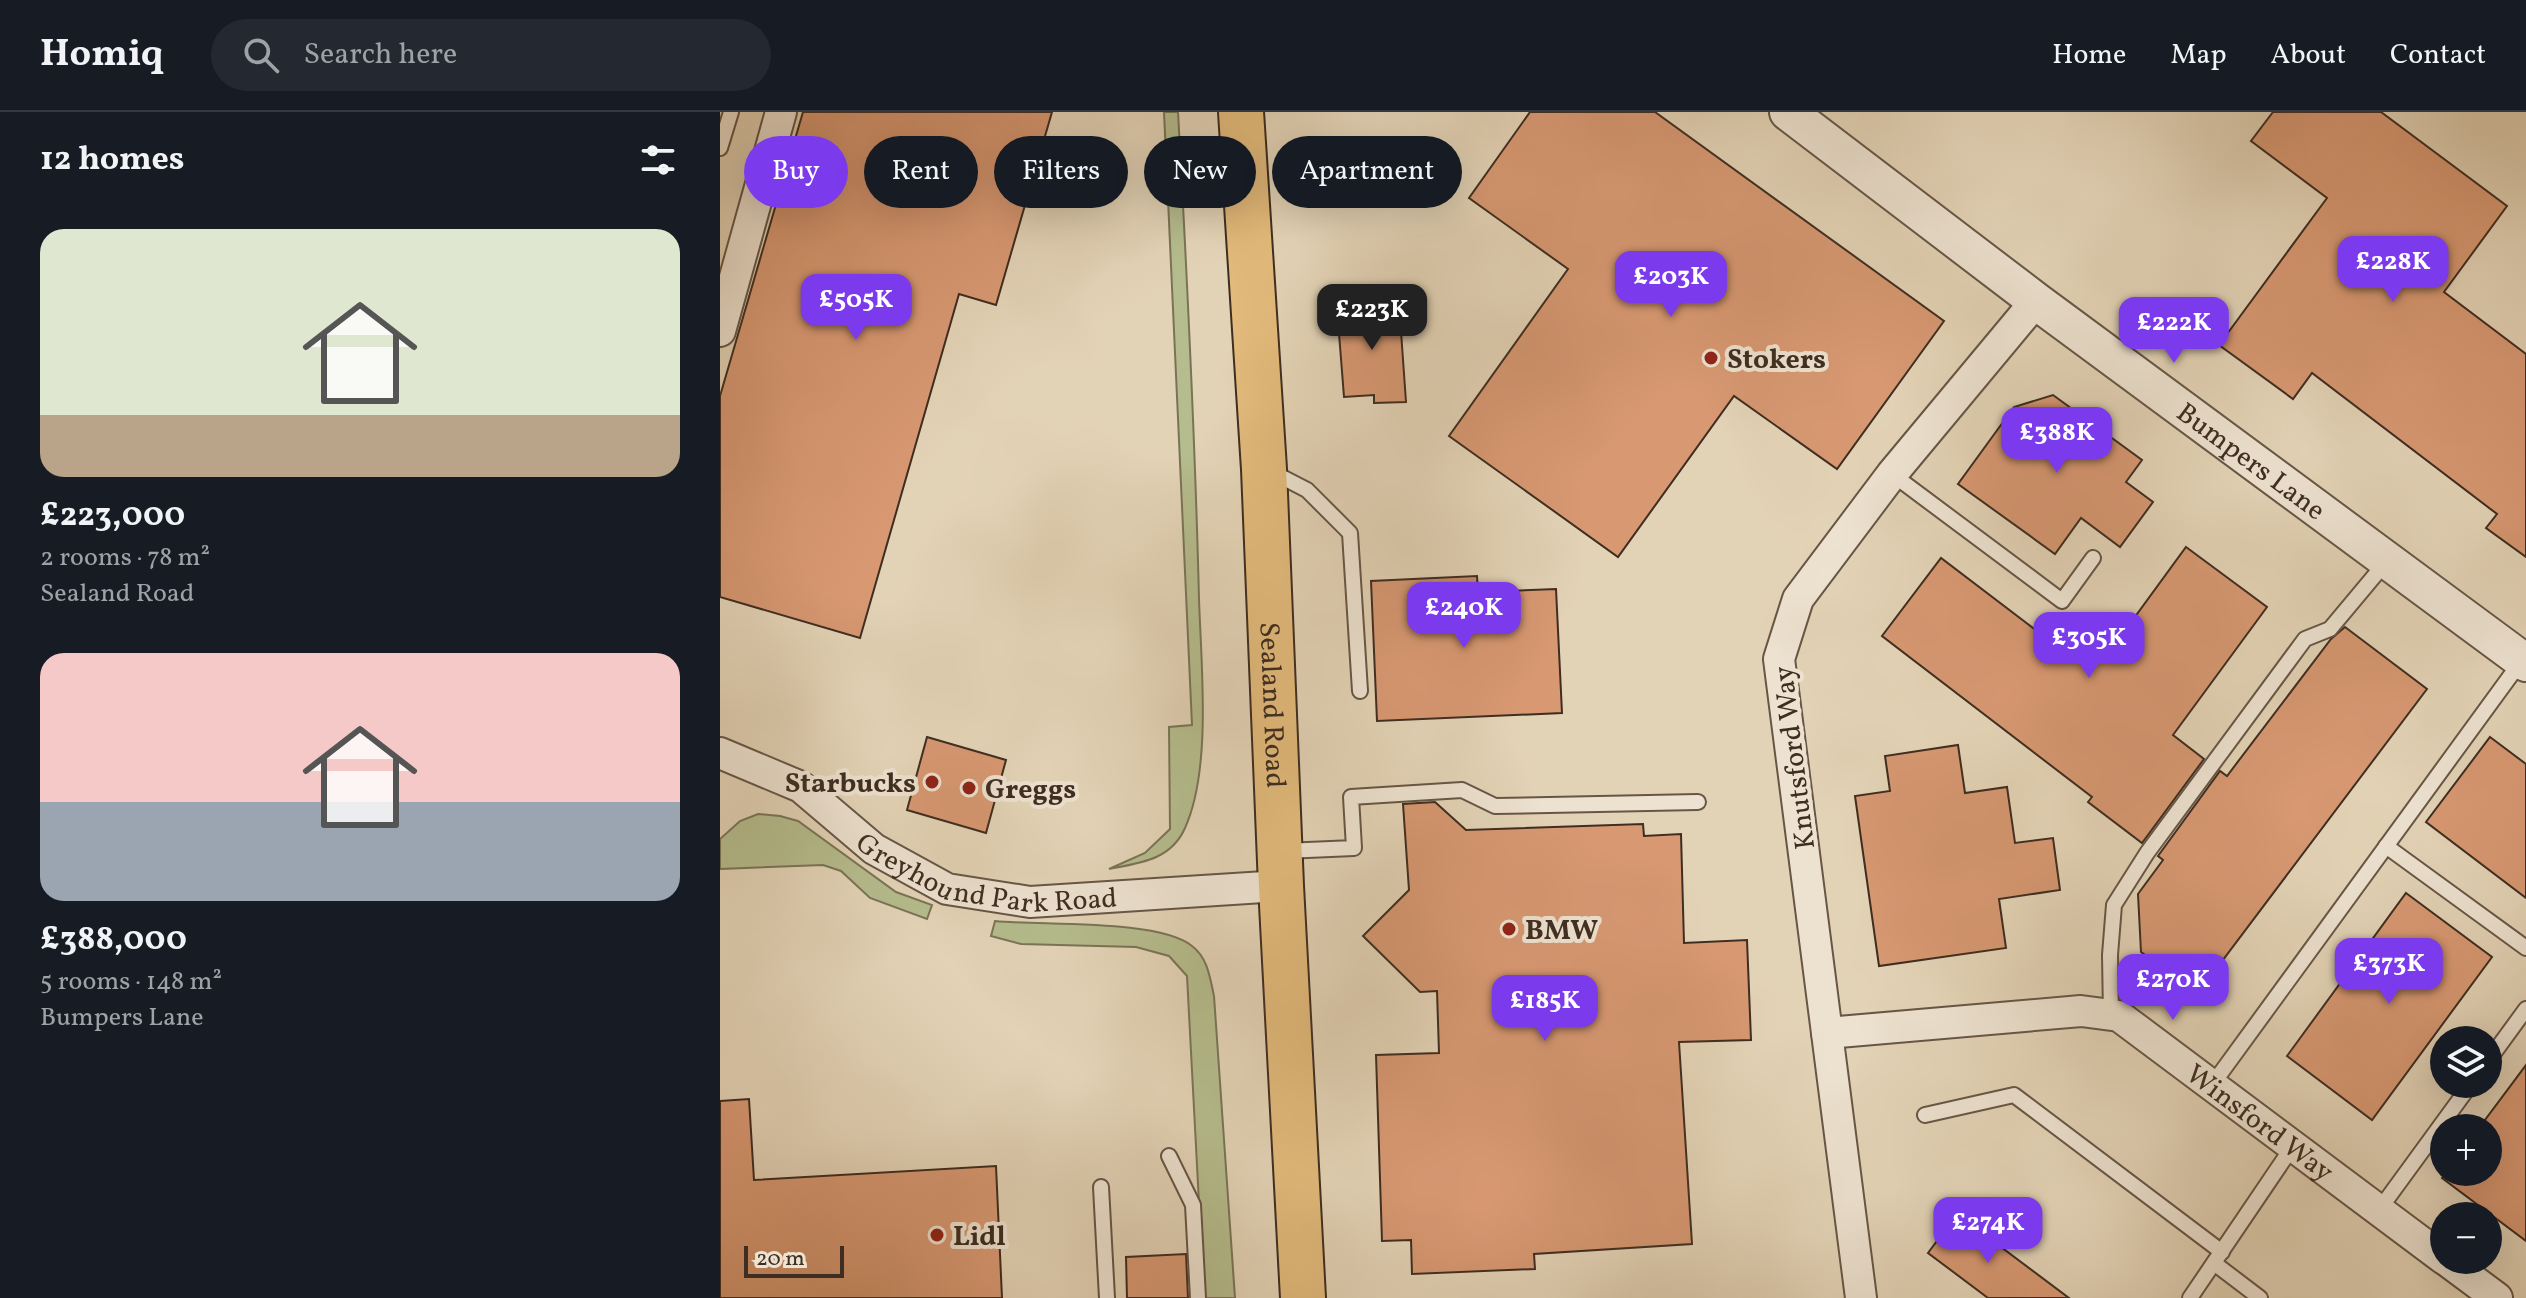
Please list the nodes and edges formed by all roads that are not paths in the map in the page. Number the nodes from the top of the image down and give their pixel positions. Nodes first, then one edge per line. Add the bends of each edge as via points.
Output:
1 (731, 112) edge
2 (781, 112) edge
3 (1241, 112) edge
4 (1788, 112) edge
5 (720, 148) edge
6 (2036, 301) junction
7 (720, 331) edge
8 (1264, 469) junction
9 (1892, 474) junction
10 (2093, 558) dead end
11 (2387, 561) junction
12 (2524, 662) edge
13 (1360, 691) dead end
14 (720, 753) edge
15 (1698, 802) dead end
16 (2386, 846) junction
17 (1280, 869) junction
18 (2526, 948) edge
19 (2526, 1009) edge
20 (2111, 1015) junction
21 (1827, 1033) junction
22 (2502, 1042) edge
23 (2212, 1085) junction
24 (2461, 1098) edge
25 (1925, 1115) dead end
26 (2293, 1146) junction
27 (1169, 1156) dead end
28 (1101, 1187) dead end
29 (2379, 1210) junction
30 (2430, 1248) edge
31 (2218, 1258) junction
32 (2465, 1274) edge
33 (1107, 1298) edge
34 (1198, 1298) edge
35 (1303, 1298) edge
36 (1861, 1298) edge
37 (2190, 1298) edge
38 (2260, 1298) edge
39 (2497, 1298) edge

1 - 5 lane
2 - 7 street
3 - 8 main road, Sealand Road
4 - 6 street, Bumpers Lane
6 - 9 street, Knutsford Way
6 - 11 street, Bumpers Lane
8 - 13 lane via 1307,490 1350,533
8 - 17 main road, Sealand Road
9 - 10 lane via 2062,601
9 - 21 street, Knutsford Way via 1798,599 1779,659
11 - 12 street, Bumpers Lane
11 - 20 lane via 2330,629 2305,639 2114,905
12 - 16 lane
14 - 17 street, Greyhound Park Road via 801,787 874,849 947,889 1030,902
15 - 17 lane via 1495,806 1462,790 1351,797 1354,848
16 - 18 lane
16 - 23 lane
17 - 35 main road, Sealand Road
19 - 22 lane
20 - 21 street, Winsford Way via 2081,1011
20 - 23 street, Winsford Way
21 - 36 street, Knutsford Way
23 - 26 street, Winsford Way
24 - 29 lane
25 - 31 lane via 2014,1095
26 - 29 street, Winsford Way
26 - 31 lane
27 - 34 lane via 1193,1205
28 - 33 lane
29 - 30 street, Winsford Way
31 - 37 lane
31 - 38 lane
32 - 39 street, Winsford Way

